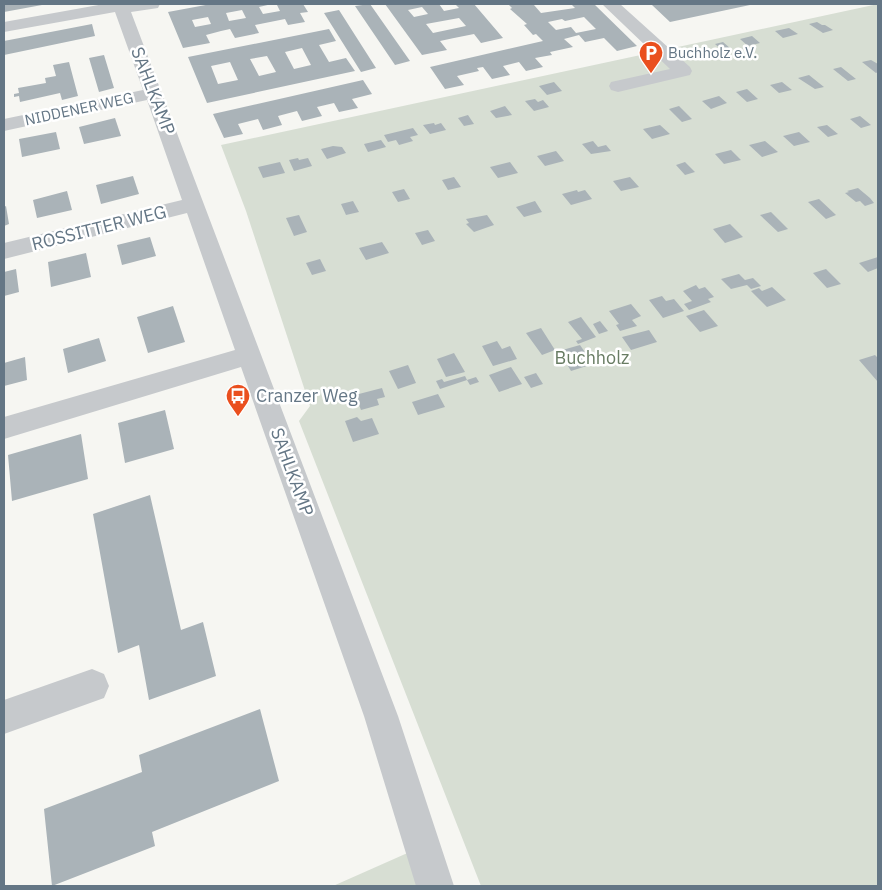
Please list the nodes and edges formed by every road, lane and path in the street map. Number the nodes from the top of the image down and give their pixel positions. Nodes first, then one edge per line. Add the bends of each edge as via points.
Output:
1 (152, 4) edge
2 (610, 4) edge
3 (120, 5) edge
4 (4, 28) edge
5 (618, 86) dead end
6 (154, 93) junction
7 (4, 125) edge
8 (194, 204) junction
9 (4, 251) edge
10 (249, 355) junction
11 (4, 428) edge
12 (92, 686) dead end
13 (4, 717) edge
14 (435, 886) edge

1 - 3 street
2 - 5 street via 683,71
3 - 4 street
3 - 6 street, SAHLKAMP
6 - 7 street, NIDDENER WEG
6 - 8 street, SAHLKAMP
8 - 9 street, ROSSITTER WEG
8 - 10 street, SAHLKAMP
10 - 11 street
10 - 14 street, SAHLKAMP via 380,716
12 - 13 street

